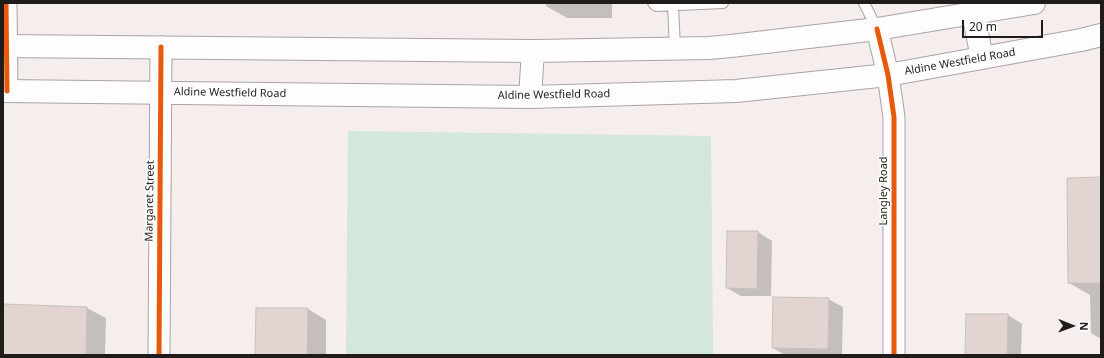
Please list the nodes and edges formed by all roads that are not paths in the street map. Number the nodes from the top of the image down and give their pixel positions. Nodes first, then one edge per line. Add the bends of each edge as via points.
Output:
1 (6, 3) edge
2 (653, 3) edge
3 (723, 3) edge
4 (864, 3) edge
5 (1034, 3) edge
6 (673, 6) junction
7 (973, 13) junction
8 (877, 29) junction
9 (1101, 35) edge
10 (5, 46) edge
11 (161, 47) junction
12 (675, 48) junction
13 (533, 51) junction
14 (982, 58) junction
15 (888, 75) junction
16 (5, 91) edge
17 (161, 92) junction
18 (530, 97) junction
19 (159, 355) edge
20 (894, 355) edge

1 - 10 street
2 - 6 lane via 656,6
3 - 6 lane
4 - 8 lane, Langley Road
5 - 7 main road
6 - 12 lane
7 - 8 main road
7 - 14 main road
8 - 12 main road via 731,46
8 - 15 street, Langley Road
9 - 14 main road, Aldine Westfield Road
10 - 11 main road
10 - 16 street
11 - 13 main road
11 - 17 street, Margaret Street
12 - 13 main road
13 - 18 main road
14 - 15 main road, Aldine Westfield Road
15 - 18 main road, Aldine Westfield Road via 736,91
15 - 20 street, Langley Road via 894,117
16 - 17 main road, Aldine Westfield Road
17 - 18 main road, Aldine Westfield Road
17 - 19 street, Margaret Street

